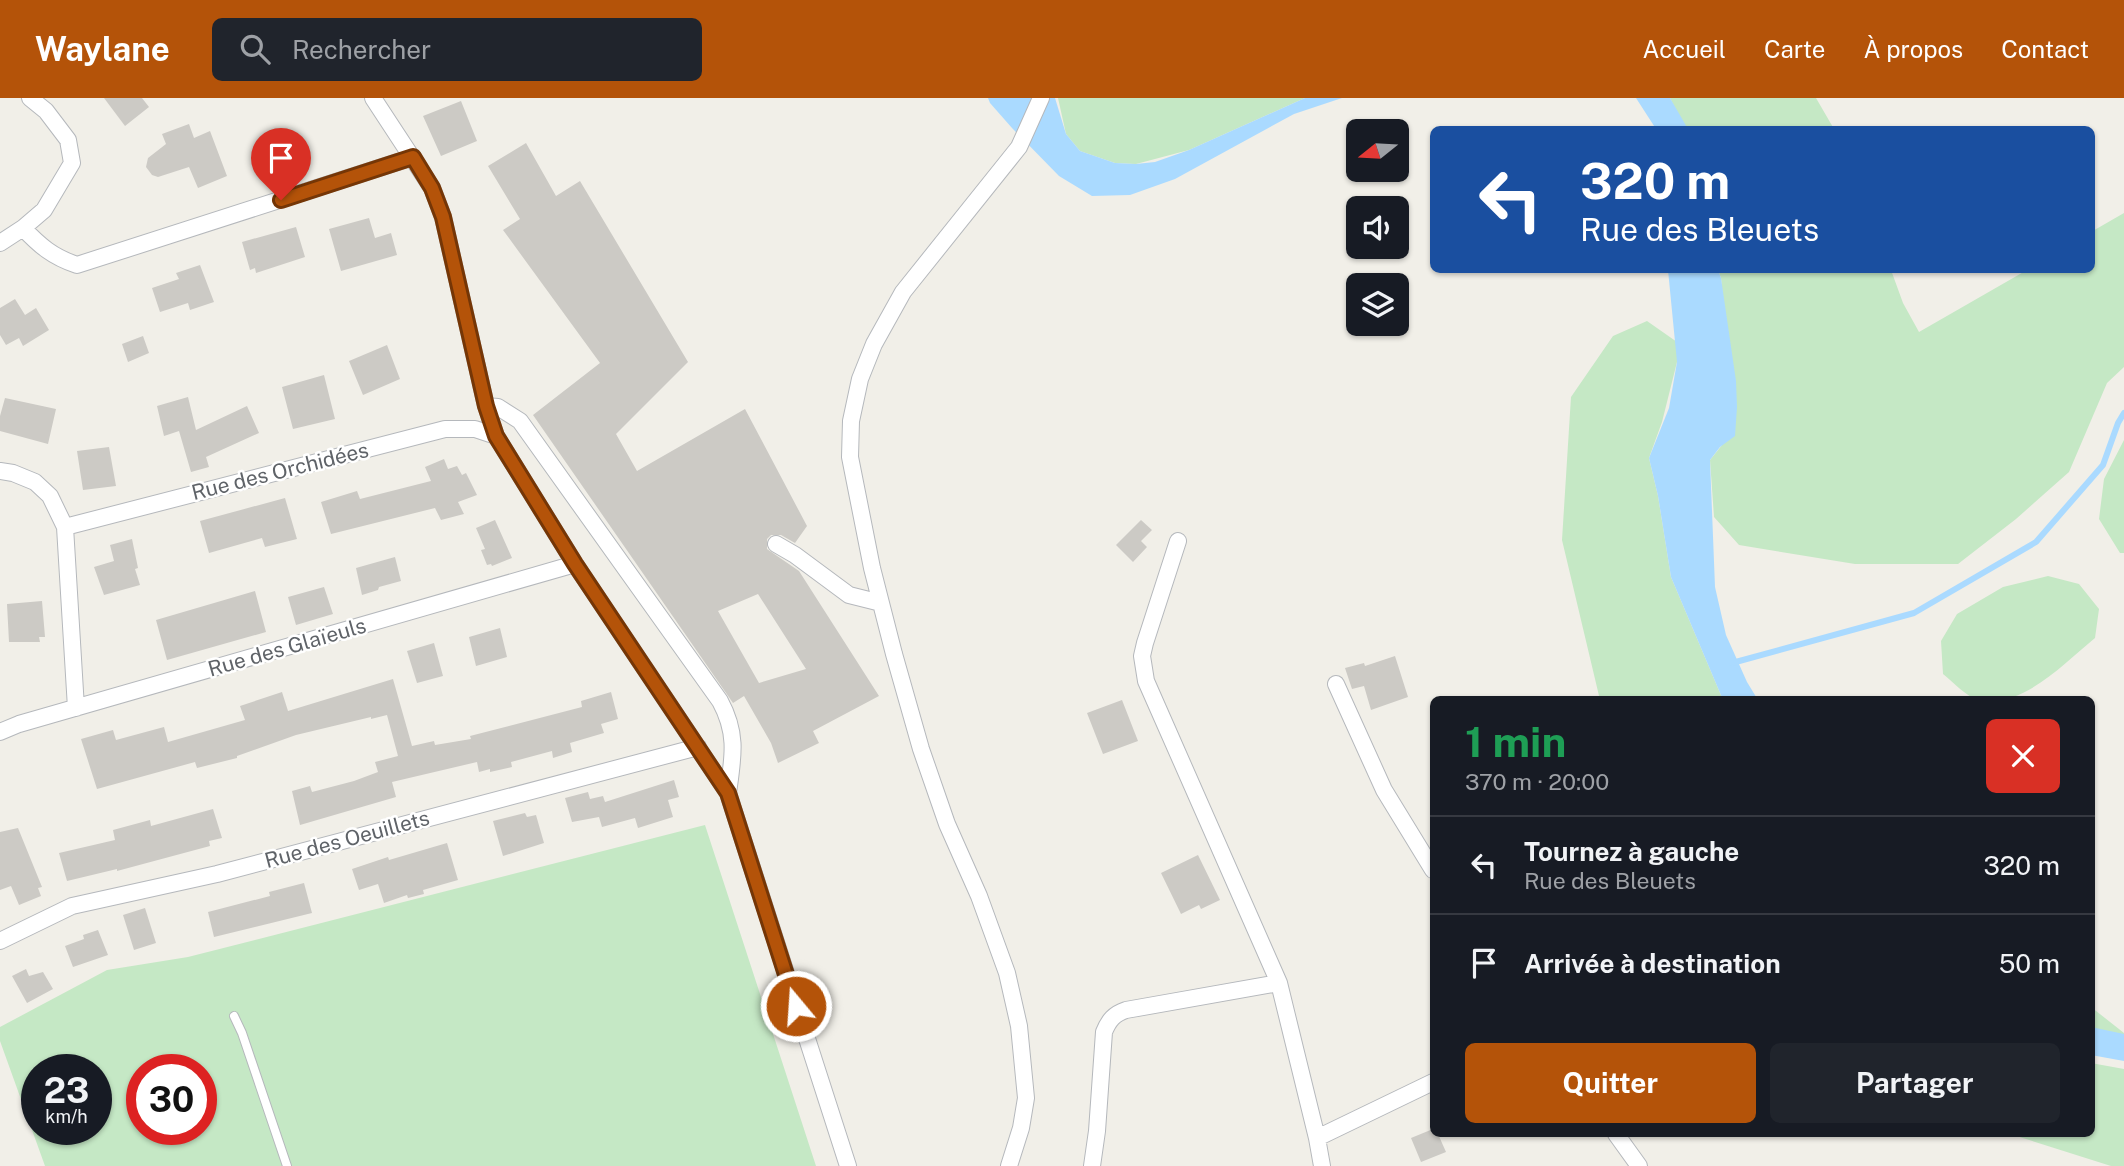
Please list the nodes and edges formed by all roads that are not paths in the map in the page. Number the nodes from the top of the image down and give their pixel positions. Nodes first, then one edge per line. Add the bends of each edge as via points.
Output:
1 (30, 98) edge
2 (373, 98) edge
3 (1041, 98) edge
4 (413, 157) junction
5 (23, 228) junction
6 (0, 243) edge
7 (486, 406) junction
8 (496, 436) junction
9 (0, 471) edge
10 (65, 527) junction
11 (1178, 541) dead end
12 (776, 544) dead end
13 (575, 564) junction
14 (881, 603) junction
15 (1336, 684) dead end
16 (76, 708) junction
17 (0, 732) edge
18 (698, 747) junction
19 (728, 793) junction
20 (1430, 865) edge
21 (0, 941) edge
22 (1279, 983) junction
23 (234, 1016) dead end
24 (1430, 1083) edge
25 (1618, 1137) edge
26 (1317, 1138) junction
27 (287, 1166) edge
28 (848, 1166) edge
29 (1009, 1166) edge
30 (1092, 1166) edge
31 (1322, 1166) edge
32 (1639, 1166) edge

1 - 5 street via 68,140 72,163 44,210
2 - 4 street
3 - 14 street via 1019,147 903,292 860,379 851,421 850,457
4 - 5 street via 77,265 49,253
4 - 7 street via 443,217
5 - 6 street
7 - 8 street
7 - 19 street via 498,407 520,421 720,701 734,747
8 - 10 street, Rue des Orchidées via 475,429 445,429
8 - 13 street
9 - 10 street via 35,482 50,496
10 - 16 street
11 - 22 street via 1145,643 1143,669
12 - 14 street via 849,595
13 - 16 street, Rue des Glaïeuls
13 - 18 street
14 - 29 street via 921,749 1007,973 1019,1026 1026,1098
15 - 20 street via 1387,796
16 - 17 street, Rue des Glaïeuls
18 - 19 street
18 - 21 street, Rue des Oeuillets via 217,874 72,906
19 - 28 street
22 - 26 street
22 - 30 street via 1117,1013 1104,1031
23 - 27 lane
24 - 26 street
25 - 32 street
26 - 31 street

